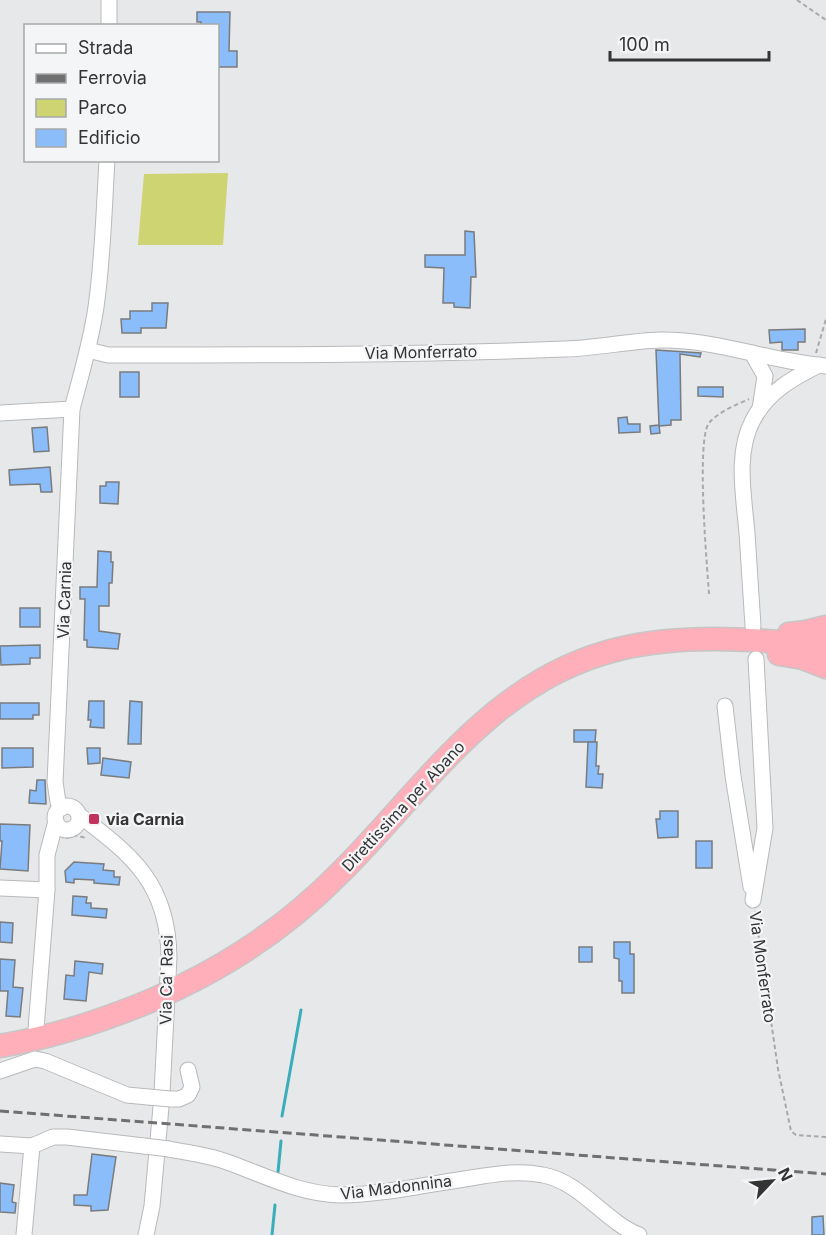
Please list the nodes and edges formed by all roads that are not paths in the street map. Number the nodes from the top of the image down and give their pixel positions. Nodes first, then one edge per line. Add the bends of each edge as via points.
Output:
1 (109, 0) edge
2 (109, 24) edge
3 (107, 162) edge
4 (88, 350) junction
5 (752, 353) junction
6 (786, 360) junction
7 (820, 365) edge
8 (765, 376) junction
9 (788, 380) junction
10 (72, 409) junction
11 (760, 409) junction
12 (0, 413) edge
13 (753, 626) dead end
14 (826, 627) edge
15 (686, 639) junction
16 (826, 645) edge
17 (756, 659) dead end
18 (826, 667) edge
19 (725, 706) dead end
20 (70, 825) junction
21 (763, 838) junction
22 (743, 839) junction
23 (0, 888) edge
24 (47, 890) junction
25 (36, 1029) dead end
26 (0, 1046) edge
27 (188, 1070) dead end
28 (0, 1071) edge
29 (161, 1099) junction
30 (0, 1144) edge
31 (32, 1146) junction
32 (24, 1235) edge
33 (146, 1235) edge
34 (639, 1235) edge

1 - 2 street
3 - 4 street, Via Carnia via 102,250
4 - 5 street, Via Monferrato via 108,355 432,353 588,348 660,340
4 - 10 street, Via Carnia
5 - 6 street, Via Monferrato
5 - 8 street
6 - 7 street, Via Monferrato
6 - 8 street
6 - 9 street via 791,374
7 - 9 street
8 - 11 street
9 - 11 street
10 - 12 street
10 - 20 street, Via Carnia via 56,791
11 - 13 street via 744,441 743,464
14 - 15 highway via 790,634
15 - 16 highway, Direttissima per Abano
15 - 18 highway via 733,650 784,654
15 - 26 highway, Direttissima per Abano, bridge via 600,655 554,674 510,700 455,748 317,896 263,939 204,975 99,1021
17 - 21 street, Via Monferrato
19 - 22 street
20 - 24 street via 47,855
20 - 29 street, Via Ca' Rasi via 108,838 130,857 156,893 166,922 169,957
21 - 22 street
21 - 22 street, Via Monferrato via 753,900
23 - 24 street
24 - 25 street
27 - 29 street via 192,1087 189,1095 179,1100
28 - 29 street via 35,1059 127,1095
29 - 33 street, Via Ca' Rasi
30 - 31 street, Via Madonnina
31 - 32 street
31 - 34 street, Via Madonnina, bridge via 52,1137 67,1137 169,1149 225,1161 291,1187 339,1195 500,1173 544,1175 560,1180 618,1225

